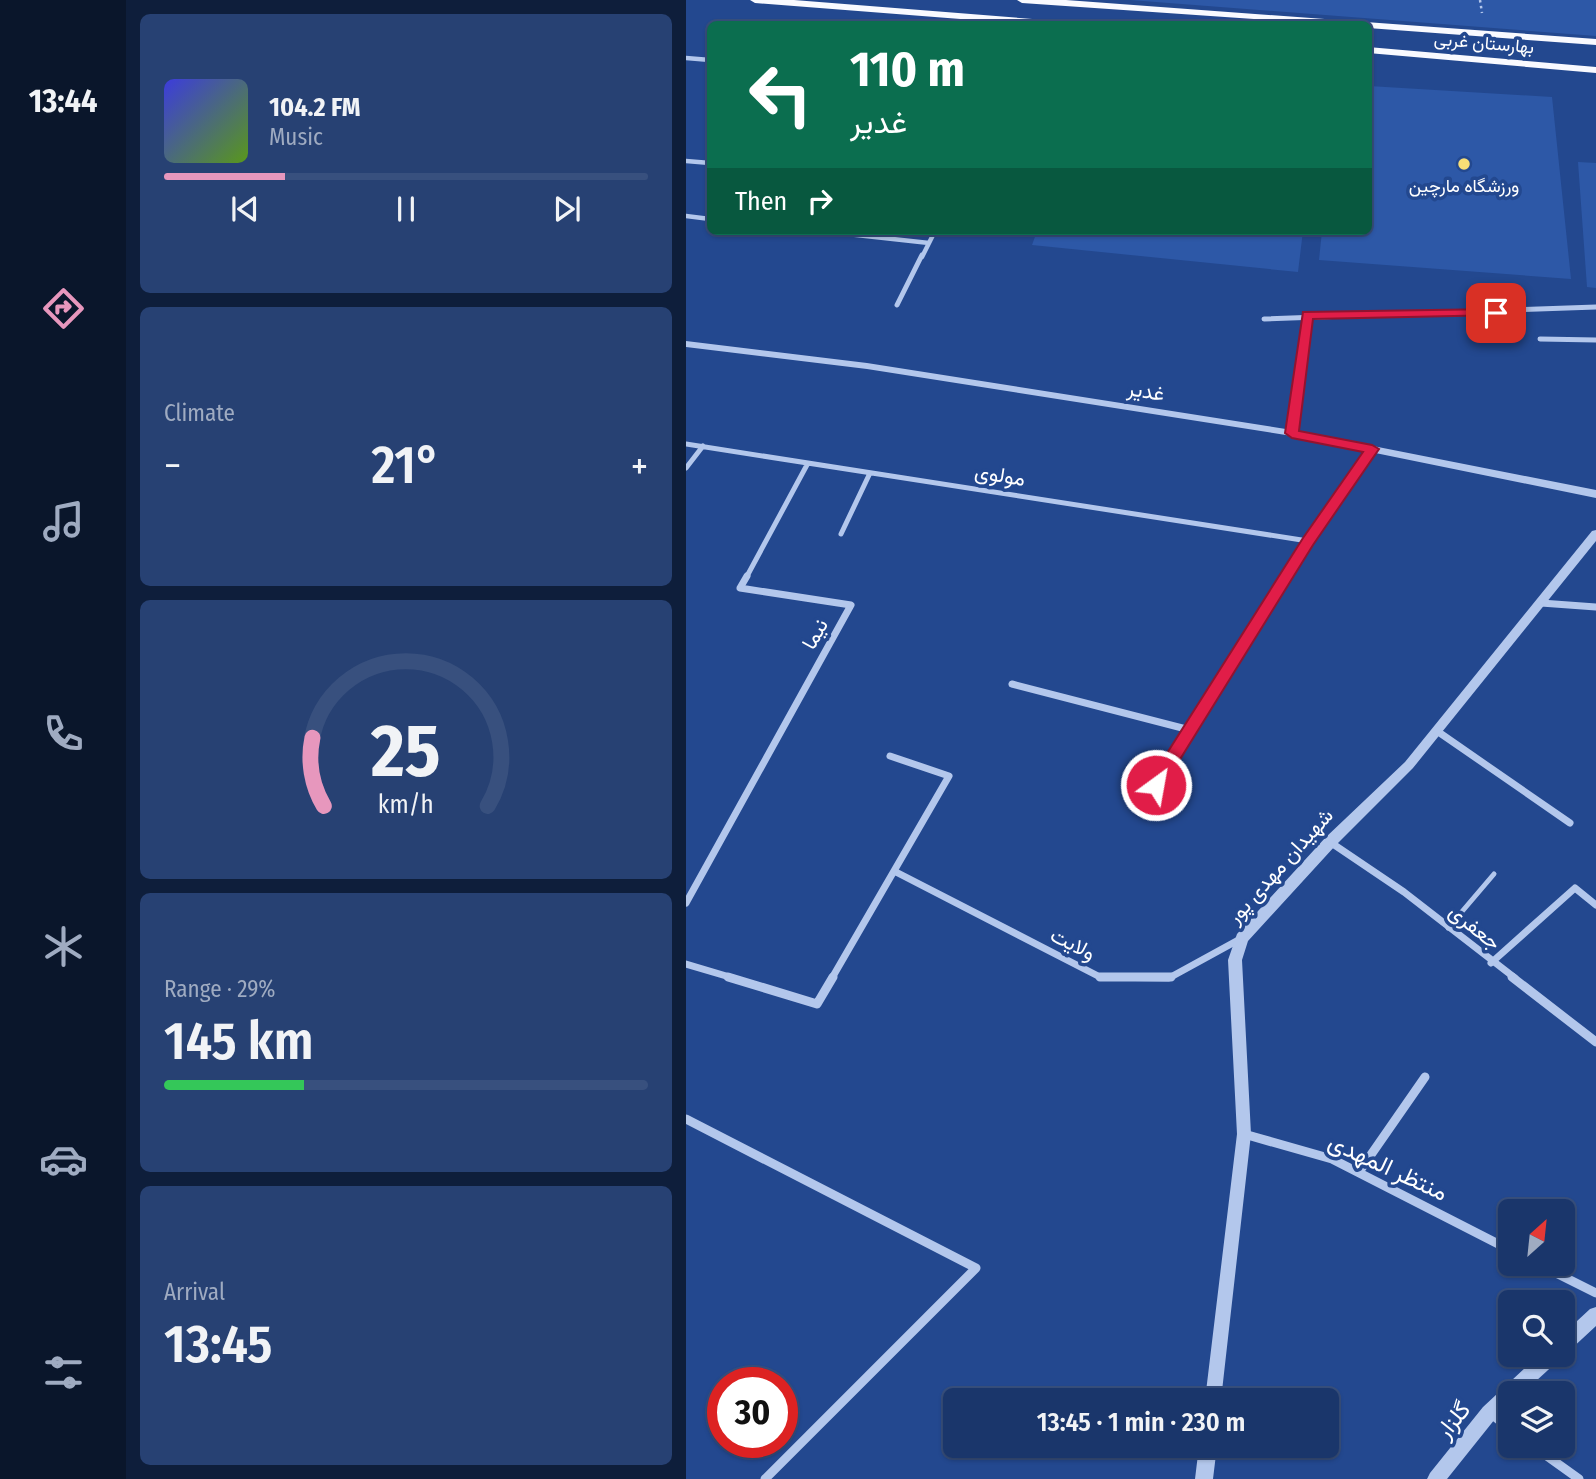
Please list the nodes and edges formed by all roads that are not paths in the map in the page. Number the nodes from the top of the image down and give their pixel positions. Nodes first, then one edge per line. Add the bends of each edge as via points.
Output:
1 (755, 0) edge
2 (1022, 0) edge
3 (1020, 21) edge
4 (1280, 21) edge
5 (1372, 25) edge
6 (1596, 42) edge
7 (1372, 50) edge
8 (686, 58) edge
9 (707, 61) edge
10 (1596, 70) edge
11 (686, 161) edge
12 (707, 163) edge
13 (686, 216) edge
14 (707, 219) edge
15 (856, 235) edge
16 (933, 235) edge
17 (929, 243) junction
18 (897, 305) dead end
19 (1596, 307) edge
20 (1308, 315) junction
21 (1264, 318) dead end
22 (1540, 339) dead end
23 (1596, 340) edge
24 (686, 344) edge
25 (1292, 433) junction
26 (686, 444) edge
27 (703, 446) junction
28 (1372, 449) junction
29 (808, 463) junction
30 (686, 468) edge
31 (870, 472) junction
32 (1596, 494) edge
33 (841, 534) dead end
34 (1596, 534) edge
35 (1308, 541) junction
36 (1541, 603) junction
37 (1596, 607) edge
38 (1012, 684) dead end
39 (1190, 730) junction
40 (1437, 731) junction
41 (890, 756) dead end
42 (1156, 785) dead end
43 (1570, 823) dead end
44 (1331, 842) junction
45 (894, 871) junction
46 (1494, 874) dead end
47 (686, 904) edge
48 (1596, 905) edge
49 (1448, 928) junction
50 (1242, 938) junction
51 (1491, 963) junction
52 (686, 964) edge
53 (1596, 1042) edge
54 (1425, 1077) dead end
55 (686, 1119) edge
56 (1244, 1134) junction
57 (1359, 1172) junction
58 (1498, 1244) edge
59 (1562, 1276) edge
60 (1596, 1293) edge
61 (1596, 1315) edge
62 (1575, 1334) edge
63 (1539, 1367) edge
64 (1524, 1381) edge
65 (1214, 1388) edge
66 (1498, 1405) edge
67 (1489, 1413) junction
68 (1498, 1420) edge
69 (1207, 1458) edge
70 (1550, 1458) edge
71 (765, 1479) edge
72 (1204, 1479) edge
73 (1436, 1479) edge
74 (1579, 1479) edge

1 - 3 main road
2 - 4 main road, بهارستان غربی
5 - 6 main road, بهارستان غربی
7 - 10 main road, بهارستان غربی
8 - 9 street
11 - 12 street
13 - 14 street
15 - 17 street
16 - 17 street
17 - 18 street
19 - 20 street via 1471,314
20 - 21 street
20 - 25 street
22 - 23 street
24 - 25 street, غدیر via 867,366
25 - 28 street, غدیر
26 - 27 street, مولوی
27 - 29 street, مولوی
27 - 30 street
28 - 32 street, غدیر
28 - 35 street
29 - 31 street, مولوی
29 - 47 street, نیما via 740,588 851,605
31 - 33 street
31 - 35 street, مولوی
34 - 36 street, شهیدان مهدی پور
35 - 39 street
36 - 37 street
36 - 40 street, شهیدان مهدی پور
38 - 39 street
39 - 42 street
40 - 43 street
40 - 44 street, شهیدان مهدی پور
41 - 45 street via 949,776
44 - 49 street, جعفری via 1405,892
44 - 50 street, شهیدان مهدی پور
45 - 50 street, ولایت via 1100,977 1169,978
45 - 52 street via 817,1004
46 - 49 lane
48 - 51 street via 1575,888
49 - 51 street, جعفری
50 - 56 street, شهیدان مهدی پور via 1235,960
51 - 53 street, جعفری
54 - 57 street
55 - 71 street via 976,1268
56 - 57 street, منتظر المهدی via 1332,1159
56 - 65 street, شهیدان مهدی پور
57 - 58 street, منتظر المهدی
59 - 60 street
61 - 62 street
63 - 64 street, گلزار
66 - 67 street, گلزار
67 - 68 street
67 - 73 street, گلزار
69 - 72 street
70 - 74 street

